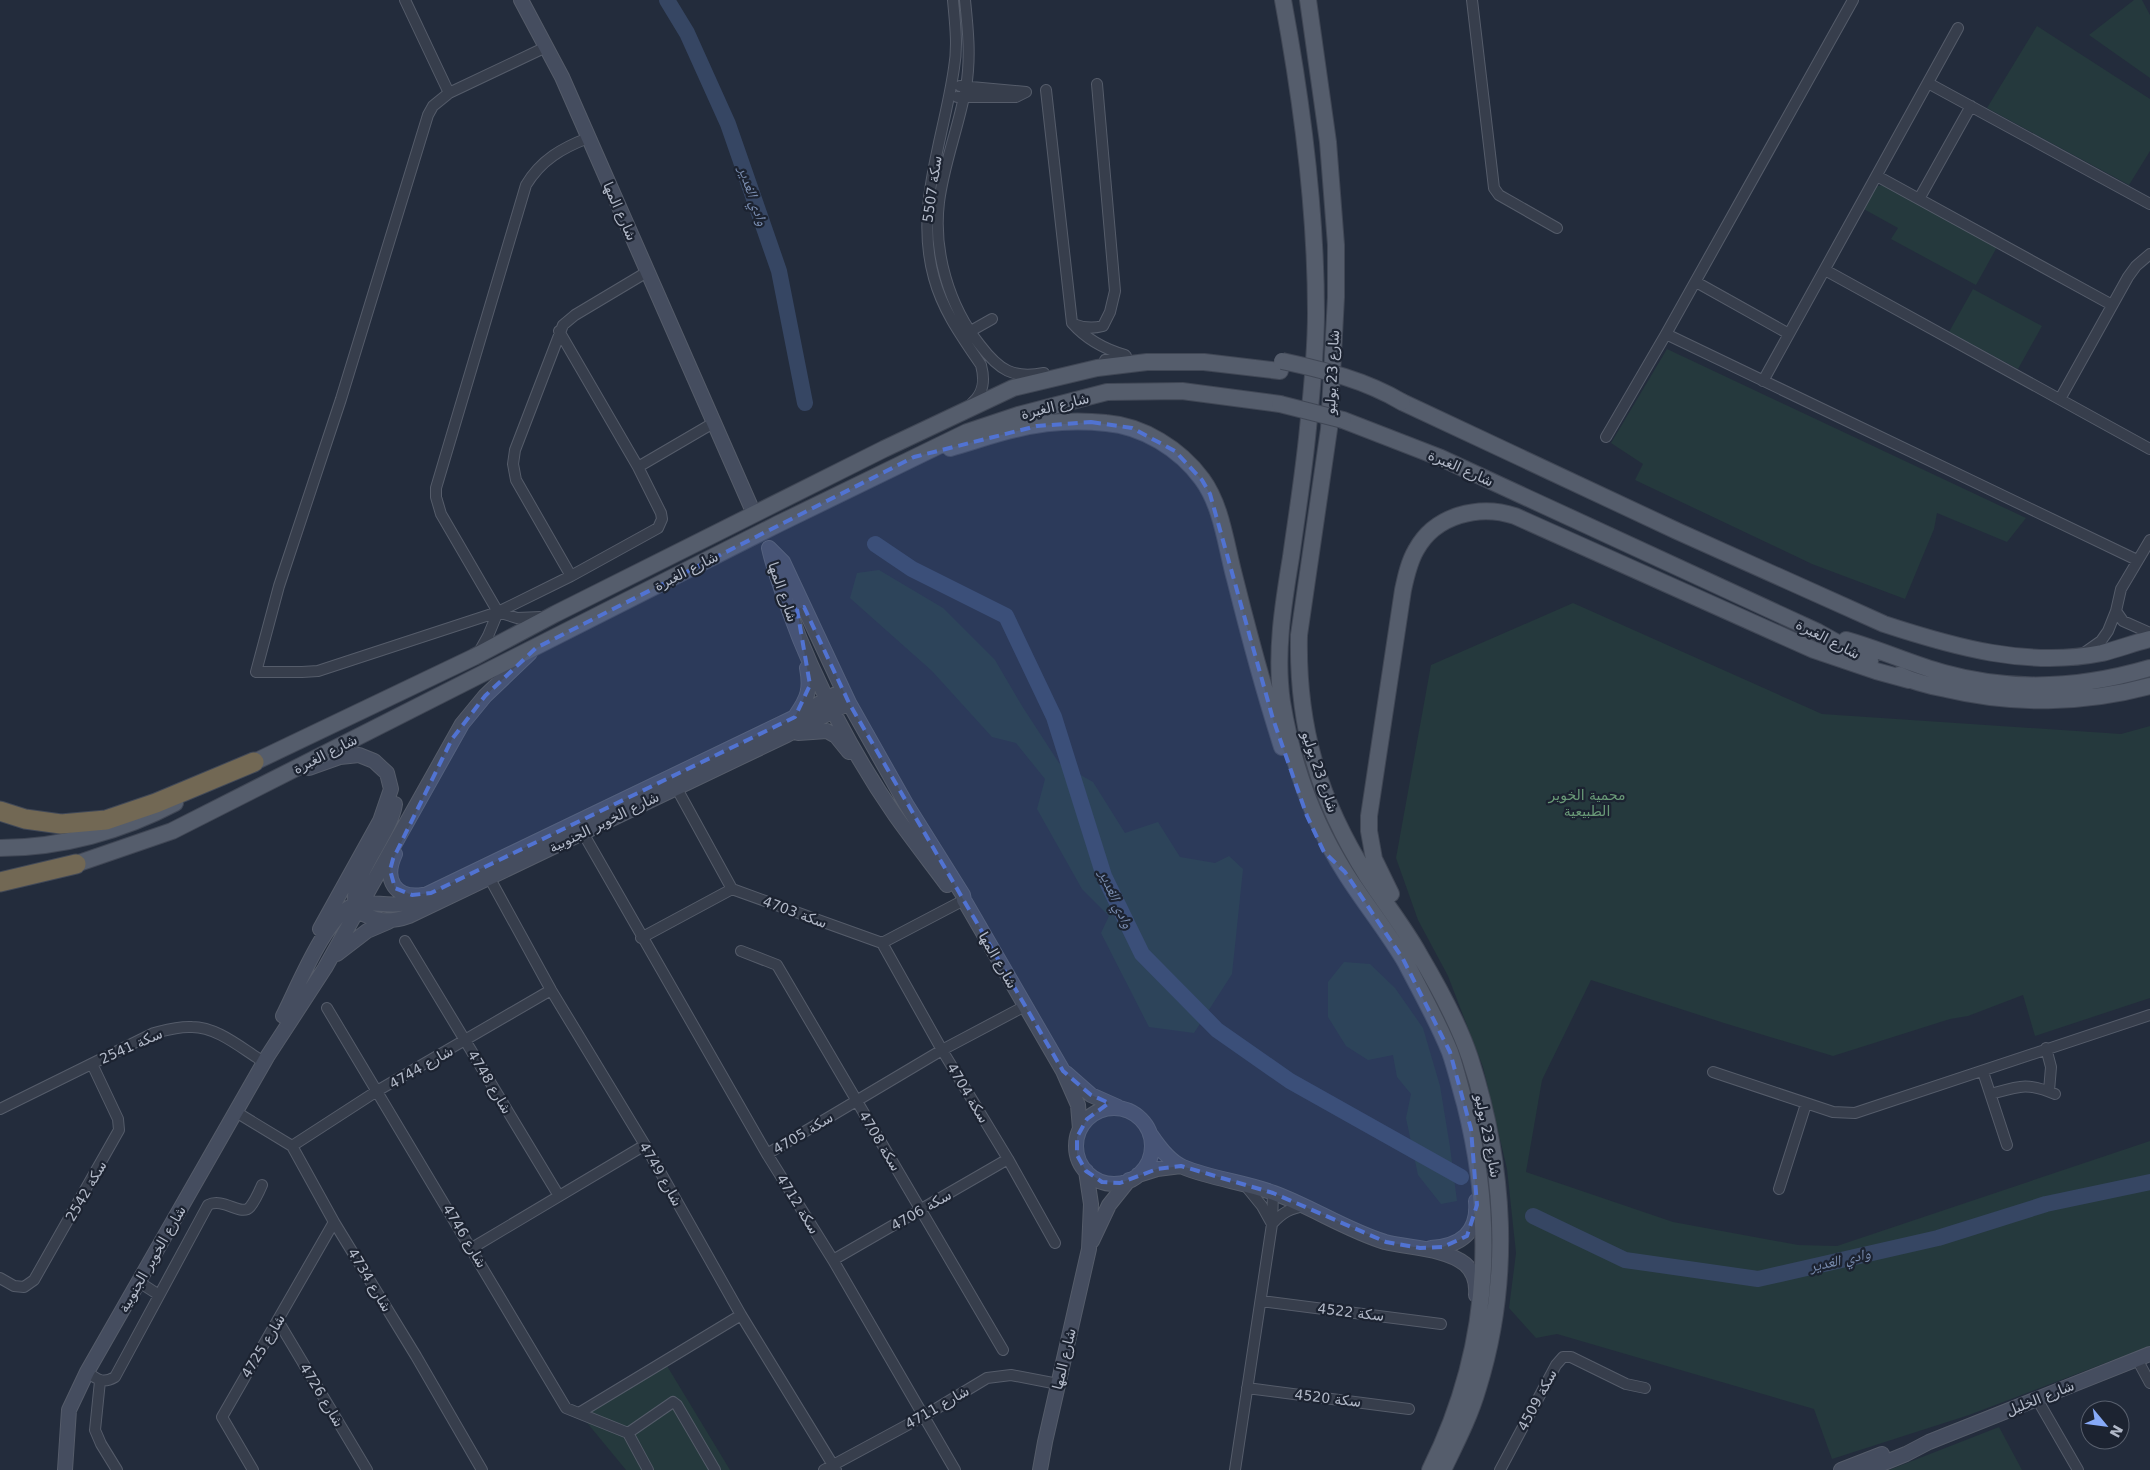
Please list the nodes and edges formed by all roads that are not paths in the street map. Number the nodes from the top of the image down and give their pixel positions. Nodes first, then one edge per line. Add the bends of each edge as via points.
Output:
1 (405, 0) edge
2 (521, 0) edge
3 (953, 0) edge
4 (965, 0) edge
5 (1282, 0) edge
6 (1308, 0) edge
7 (1472, 0) edge
8 (1853, 0) edge
9 (1958, 28) dead end
10 (546, 47) junction
11 (1928, 83) junction
12 (951, 84) junction
13 (1097, 84) dead end
14 (966, 87) junction
15 (1046, 90) dead end
16 (449, 93) junction
17 (949, 96) junction
18 (963, 98) junction
19 (1971, 106) junction
20 (588, 138) junction
21 (1877, 176) junction
22 (1919, 199) junction
23 (2150, 204) edge
24 (1557, 228) dead end
25 (2150, 254) edge
26 (1825, 270) junction
27 (647, 272) junction
28 (1696, 282) junction
29 (2112, 305) junction
30 (992, 319) dead end
31 (1072, 323) junction
32 (559, 331) junction
33 (969, 332) junction
34 (1666, 334) junction
35 (1789, 334) junction
36 (1126, 356) junction
37 (1281, 366) junction
38 (1763, 381) junction
39 (2060, 398) junction
40 (955, 414) junction
41 (715, 422) junction
42 (1606, 437) dead end
43 (2150, 449) edge
44 (914, 456) junction
45 (638, 467) junction
46 (752, 507) dead end
47 (2150, 540) edge
48 (2137, 560) junction
49 (571, 576) junction
50 (2116, 611) junction
51 (498, 612) junction
52 (555, 614) junction
53 (1818, 632) junction
54 (2150, 633) edge
55 (2150, 639) edge
56 (536, 648) junction
57 (805, 655) junction
58 (2078, 656) junction
59 (474, 657) junction
60 (2150, 668) edge
61 (1909, 680) junction
62 (2150, 686) edge
63 (846, 696) junction
64 (831, 704) junction
65 (795, 717) junction
66 (787, 735) junction
67 (860, 758) junction
68 (254, 762) junction
69 (434, 772) junction
70 (281, 777) junction
71 (676, 787) junction
72 (391, 790) junction
73 (0, 811) edge
74 (583, 833) junction
75 (0, 848) edge
76 (76, 864) junction
77 (1345, 872) junction
78 (0, 875) edge
79 (489, 877) junction
80 (0, 882) edge
81 (732, 889) junction
82 (431, 892) junction
83 (964, 900) junction
84 (357, 906) junction
85 (393, 921) junction
86 (641, 938) junction
87 (405, 941) dead end
88 (882, 942) junction
89 (741, 951) dead end
90 (1418, 952) junction
91 (325, 968) junction
92 (551, 990) junction
93 (1026, 1006) junction
94 (327, 1008) dead end
95 (283, 1016) junction
96 (2150, 1016) edge
97 (465, 1041) junction
98 (2046, 1048) junction
99 (942, 1050) junction
100 (265, 1060) junction
101 (92, 1064) junction
102 (1063, 1071) junction
103 (1713, 1072) dead end
104 (1983, 1072) junction
105 (378, 1092) junction
106 (1991, 1094) junction
107 (855, 1101) junction
108 (1806, 1104) junction
109 (1119, 1108) junction
110 (0, 1109) edge
111 (236, 1112) junction
112 (1080, 1129) junction
113 (1471, 1129) junction
114 (1151, 1135) junction
115 (645, 1145) junction
116 (292, 1146) junction
117 (2007, 1146) dead end
118 (767, 1154) junction
119 (1008, 1159) junction
120 (1181, 1166) junction
121 (1086, 1171) junction
122 (1133, 1178) junction
123 (262, 1185) dead end
124 (1245, 1185) junction
125 (1779, 1189) dead end
126 (1273, 1193) junction
127 (559, 1196) junction
128 (1305, 1206) junction
129 (921, 1210) junction
130 (334, 1222) junction
131 (1272, 1224) junction
132 (1055, 1243) dead end
133 (472, 1248) junction
134 (1420, 1248) junction
135 (1089, 1249) junction
136 (833, 1260) junction
137 (0, 1278) edge
138 (139, 1282) junction
139 (159, 1295) junction
140 (1261, 1301) junction
141 (741, 1314) junction
142 (278, 1320) junction
143 (1441, 1324) dead end
144 (1003, 1350) dead end
145 (2150, 1354) edge
146 (2137, 1359) junction
147 (87, 1372) junction
148 (100, 1381) junction
149 (2150, 1383) edge
150 (1058, 1384) junction
151 (1247, 1388) junction
152 (1644, 1388) dead end
153 (1460, 1397) junction
154 (2037, 1399) junction
155 (1409, 1409) dead end
156 (579, 1413) junction
157 (924, 1416) junction
158 (628, 1433) junction
159 (1929, 1442) junction
160 (831, 1468) edge
161 (1846, 1469) edge
162 (65, 1470) edge
163 (117, 1470) edge
164 (253, 1470) edge
165 (367, 1470) edge
166 (482, 1470) edge
167 (648, 1470) edge
168 (715, 1470) edge
169 (955, 1470) edge
170 (1040, 1470) edge
171 (1235, 1470) edge
172 (1430, 1470) edge
173 (1443, 1470) edge
174 (1500, 1470) edge
175 (1867, 1470) edge
176 (2078, 1470) edge

1 - 16 street
2 - 10 street, شارع المها
3 - 12 street, سكة 5507 via 956,48
4 - 14 street, سكة 5507
5 - 77 main road, شارع 23 يوليو via 1300,99 1309,182 1316,312 1305,461 1282,616 1282,697 1297,769
6 - 90 main road, شارع 23 يوليو via 1329,152 1336,245 1336,297 1329,429 1299,635 1304,727 1327,800 1343,835
7 - 24 street via 1494,188 1499,195
8 - 28 street
9 - 11 street
10 - 16 street
10 - 20 street, شارع المها
11 - 19 street
11 - 21 street
12 - 14 street
12 - 17 street, سكة 5507
13 - 31 street via 1115,291 1103,326 1082,328
14 - 18 street, سكة 5507
14 - 18 street via 1026,92 1016,97
15 - 31 street
16 - 51 street via 440,98 428,115 341,399 279,586 256,672 318,671
17 - 18 street
17 - 40 street, سكة 5507 via 927,207 928,256 952,324 981,365 984,379 980,396
18 - 33 street, سكة 5507 via 944,180 938,225 943,269
19 - 22 street
19 - 23 street
20 - 27 street, شارع المها
20 - 51 street via 548,159 526,185 436,488 441,514
21 - 22 street
21 - 26 street
22 - 29 street
25 - 29 street via 2128,277
26 - 35 street
26 - 39 street
27 - 32 street via 569,319
27 - 41 street, شارع المها
28 - 34 street
28 - 35 street
29 - 39 street
30 - 33 street
31 - 36 street via 1081,334 1100,346
32 - 45 street
32 - 49 street via 515,450 513,472
33 - 36 street, سكة 5507 via 986,354 1004,369 1020,376
34 - 38 street
34 - 42 street
35 - 38 street
36 - 37 main road via 1196,351 1244,355
37 - 40 main road, شارع الغبرة via 1147,362 1096,368 1013,388
37 - 58 main road, شارع الغبرة, bridge via 1402,402 1884,624 1965,649 2053,658
38 - 48 street
39 - 43 street
40 - 52 main road, شارع الغبرة
41 - 45 street
41 - 46 street, شارع المها
44 - 53 main road, شارع الغبرة, bridge via 967,432 1018,415 1107,392 1182,391 1280,404 1343,420 1440,458
44 - 56 main road, شارع الغبرة
44 - 77 main road via 1017,428 1091,422 1144,433 1190,464 1217,511 1273,719 1296,790 1324,852
45 - 49 street via 661,513 662,523 654,531
47 - 48 street
48 - 50 street via 2121,589
49 - 51 street
50 - 54 street via 2123,621
50 - 58 street via 2105,636
51 - 52 street via 526,619
51 - 59 street
52 - 59 main road, شارع الغبرة
53 - 60 main road via 1942,673 2005,685 2067,684
53 - 61 main road, شارع الغبرة
55 - 58 main road, شارع الغبرة via 2103,653
56 - 69 street, شارع الخوير الجنوبية via 472,710
56 - 70 main road, شارع الغبرة
57 - 63 street, شارع المها via 769,548 783,562
57 - 64 street, شارع المها
57 - 65 street via 810,685 806,701
59 - 68 main road, شارع الغبرة
61 - 62 main road, شارع الغبرة via 1959,692 2051,700 2107,696
61 - 90 main road via 1814,650 1515,516 1490,511 1474,512 1436,526 1416,548 1406,576 1368,831 1374,859
63 - 64 street, شارع الخوير الجنوبية
63 - 83 street, شارع المها
64 - 65 street, شارع الخوير الجنوبية
64 - 66 street, شارع الخوير الجنوبية
64 - 67 street, شارع المها
65 - 82 street, شارع الخوير الجنوبية
66 - 67 street via 827,731 836,736 852,755
66 - 71 street, شارع الخوير الجنوبية
67 - 83 street, شارع المها via 894,813 958,899
68 - 73 highway via 106,820 60,824 25,819
68 - 75 main road, شارع الغبرة via 140,819 78,840
69 - 82 street via 390,870 395,888 402,894
69 - 84 street, شارع الخوير الجنوبية
70 - 72 street via 340,757 359,755 381,766 387,773
70 - 76 main road, شارع الغبرة via 172,831
71 - 74 street, شارع الخوير الجنوبية
71 - 81 street
72 - 84 street via 395,802 393,814 360,878 355,891
72 - 95 street, شارع الخوير الجنوبية via 380,820 306,958
74 - 79 street, شارع الخوير الجنوبية
74 - 86 street, سكة 4712
76 - 78 main road, شارع الغبرة
76 - 80 highway
77 - 113 main road, شارع 23 يوليو via 1403,959 1431,1011 1450,1052
79 - 85 street, شارع الخوير الجنوبية
79 - 92 street, 4749 شارع
81 - 86 street
81 - 88 street, 4703 سكة
82 - 84 street, شارع الخوير الجنوبية via 401,905
83 - 88 street
83 - 93 street, شارع المها
84 - 85 street via 375,919
84 - 91 street, شارع الخوير الجنوبية
84 - 95 street via 340,914 329,928
85 - 91 street, شارع الخوير الجنوبية via 355,938
86 - 118 street, سكة 4712
87 - 97 street, 4748 شارع
88 - 99 street, سكة 4704
89 - 107 street, سكة 4708 via 777,965
90 - 173 main road, شارع 23 يوليو via 1470,1057 1496,1165 1500,1221 1497,1310 1488,1351 1478,1389
91 - 100 street, شارع الخوير الجنوبية
92 - 97 street, 4744 شارع
92 - 115 street, 4749 شارع
93 - 99 street, 4705 سكة
93 - 102 street, شارع المها
94 - 105 street, 4746 شارع
95 - 100 street, شارع الخوير الجنوبية
96 - 98 street
97 - 105 street, 4744 شارع
97 - 127 street, 4748 شارع
98 - 104 street
98 - 106 street via 2052,1093 2022,1085
99 - 107 street, 4705 سكة
99 - 119 street, سكة 4704
100 - 101 street, سكة 2541 via 215,1032 191,1026 154,1033
100 - 111 street, شارع الخوير الجنوبية
101 - 110 street, سكة 2541
101 - 137 street, سكة 2542 via 118,1118 117,1136 34,1280 24,1287 14,1286
102 - 109 street, شارع المها via 1091,1095
102 - 112 street, شارع المها via 1078,1106
103 - 108 street
104 - 106 street
104 - 108 street via 1855,1112 1833,1112
105 - 116 street, 4744 شارع
105 - 133 street, 4746 شارع
106 - 117 street
107 - 118 street, 4705 سكة
107 - 129 street, سكة 4708
108 - 125 street
109 - 112 street via 1096,1112
109 - 114 street via 1139,1117
111 - 116 street, 4734 شارع
111 - 138 street, شارع الخوير الجنوبية
112 - 121 street via 1076,1146
113 - 134 street via 1477,1205 1472,1225 1457,1243
113 - 153 main road, شارع 23 يوليو via 1482,1190 1483,1271 1480,1317
114 - 120 street via 1162,1151
114 - 122 street via 1150,1157
115 - 127 street
115 - 141 street, 4749 شارع
116 - 130 street, 4734 شارع
118 - 136 street, سكة 4712
119 - 129 street, 4706 سكة
119 - 132 street, سكة 4704
120 - 122 street via 1157,1169
120 - 124 street
121 - 122 street via 1111,1184
121 - 135 street, شارع المها via 1091,1204
122 - 135 street, شارع المها via 1109,1205
123 - 139 street via 246,1210 221,1202 208,1205
124 - 126 street
124 - 131 street
126 - 128 street
126 - 131 street
127 - 133 street
128 - 131 street via 1286,1211
128 - 134 street via 1386,1242
129 - 136 street, 4706 سكة
129 - 144 street, سكة 4708
130 - 142 street, 4725 شارع
130 - 166 street, 4734 شارع
131 - 140 street
133 - 156 street, 4746 شارع via 566,1408
134 - 153 street via 1464,1264 1477,1285
135 - 150 street, شارع المها
136 - 157 street, سكة 4712
138 - 139 street
138 - 147 street, شارع الخوير الجنوبية
139 - 148 street via 115,1376 108,1381
140 - 143 street, سكة 4522
140 - 151 street
141 - 156 street
141 - 160 street, 4749 شارع
142 - 164 street, 4725 شارع via 222,1417
142 - 165 street, 4726 شارع
145 - 146 street, شارع الخليل
146 - 149 street
146 - 154 street, شارع الخليل
147 - 148 street
147 - 162 street, شارع الخوير الجنوبية via 69,1410
148 - 163 street via 95,1430
150 - 157 street, 4711 شارع via 1012,1375 988,1378
150 - 170 street, شارع المها
151 - 155 street, سكة 4520
151 - 171 street
152 - 174 street, سكة 4509 via 1626,1384 1571,1357 1563,1357
153 - 172 main road, شارع 23 يوليو
154 - 159 street, شارع الخليل
154 - 176 street
156 - 158 street, 4746 شارع
157 - 160 street, 4711 شارع
157 - 169 street, سكة 4712
158 - 167 street
158 - 168 street via 673,1402
159 - 161 street, شارع الخليل via 1896,1450
159 - 175 street, شارع الخليل

